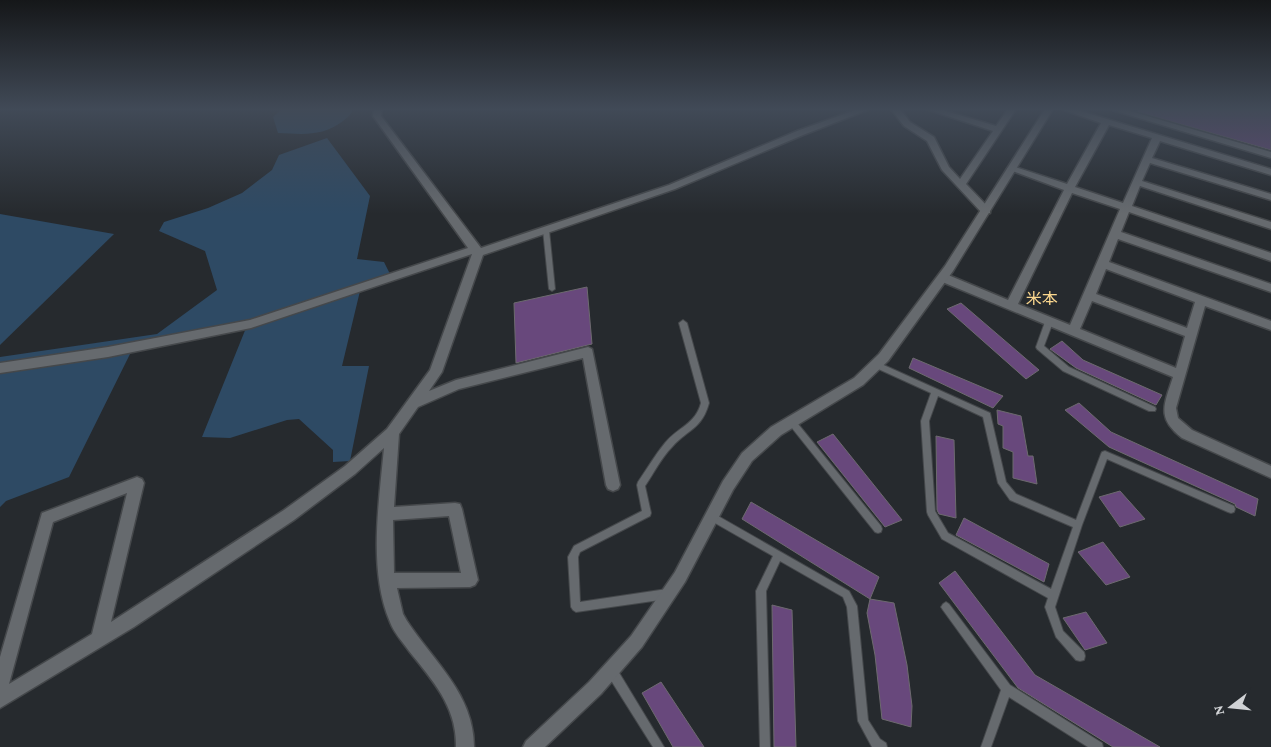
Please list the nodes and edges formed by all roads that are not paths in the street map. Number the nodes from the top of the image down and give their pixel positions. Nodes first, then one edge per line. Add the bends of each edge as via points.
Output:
1 (398, 144) edge
2 (774, 144) edge
3 (934, 144) edge
4 (989, 144) edge
5 (1028, 144) edge
6 (1094, 144) edge
7 (1154, 144) edge
8 (1179, 144) edge
9 (1236, 144) edge
10 (1271, 155) edge
11 (1146, 159) junction
12 (1012, 169) junction
13 (1271, 172) edge
14 (1136, 182) junction
15 (961, 185) junction
16 (1070, 188) junction
17 (1271, 197) edge
18 (1126, 207) junction
19 (986, 211) junction
20 (1271, 226) edge
21 (546, 230) junction
22 (1116, 234) junction
23 (477, 251) junction
24 (1271, 257) edge
25 (1104, 264) junction
26 (944, 278) junction
27 (1271, 288) edge
28 (552, 289) dead end
29 (1090, 296) junction
30 (1201, 300) junction
31 (1011, 306) junction
32 (1050, 322) junction
33 (683, 323) dead end
34 (1271, 326) edge
35 (1074, 332) junction
36 (1191, 334) junction
37 (877, 365) junction
38 (0, 368) edge
39 (1180, 375) junction
40 (936, 391) junction
41 (412, 404) junction
42 (1152, 409) dead end
43 (791, 421) junction
44 (392, 433) junction
45 (1271, 472) edge
46 (613, 485) dead end
47 (1232, 510) dead end
48 (386, 514) junction
49 (711, 516) junction
50 (1078, 525) junction
51 (878, 529) dead end
52 (778, 555) junction
53 (389, 581) junction
54 (670, 594) junction
55 (1054, 596) junction
56 (946, 607) dead end
57 (99, 638) junction
58 (1080, 656) dead end
59 (611, 670) junction
60 (0, 687) edge
61 (1006, 689) junction
62 (0, 699) edge
63 (465, 747) edge
64 (532, 747) edge
65 (659, 747) edge
66 (765, 747) edge
67 (882, 747) edge
68 (986, 747) edge
69 (1098, 747) edge

1 - 23 street
2 - 21 street via 672,187
3 - 15 street via 946,168
4 - 15 street
5 - 12 street
6 - 16 street
7 - 11 street
8 - 13 street
9 - 10 street
11 - 14 street
11 - 17 street
12 - 16 street
12 - 19 street
14 - 18 street
14 - 20 street
15 - 19 street
16 - 18 street
16 - 31 street
18 - 22 street
18 - 24 street
19 - 26 street
21 - 23 street
21 - 28 lane
22 - 25 street
22 - 27 street
23 - 38 street via 251,324 108,352
23 - 41 street via 436,372
25 - 29 street
25 - 30 street
26 - 31 street
26 - 37 street
29 - 35 street
29 - 36 street
30 - 34 street
30 - 36 street
31 - 32 street
32 - 35 street
32 - 42 lane via 1040,347 1066,369
33 - 54 lane via 704,403 703,414 665,447 641,485 647,513 578,548 573,557 576,607
35 - 39 street
36 - 39 street
37 - 40 lane
37 - 43 street via 845,393
39 - 45 street via 1170,408 1170,418 1176,427
40 - 50 lane via 987,415 1002,483 1013,497
40 - 55 lane via 925,421 931,512 946,536
41 - 44 street
41 - 46 street via 456,385 588,352
43 - 49 street via 765,438 748,456 730,480
43 - 51 lane
44 - 48 street
44 - 57 street via 350,470 289,515
47 - 50 lane via 1105,454
48 - 53 street
48 - 53 street via 455,509 470,580
49 - 52 lane
49 - 54 street
50 - 55 lane
52 - 66 lane via 761,591
52 - 67 lane via 846,594 852,606 863,721
53 - 63 street via 396,616 453,696 461,713
54 - 59 street
55 - 58 lane via 1050,607 1059,634
56 - 61 lane
57 - 60 street via 137,483 47,518
57 - 62 street
59 - 64 street
59 - 65 lane
61 - 68 lane
61 - 69 lane

